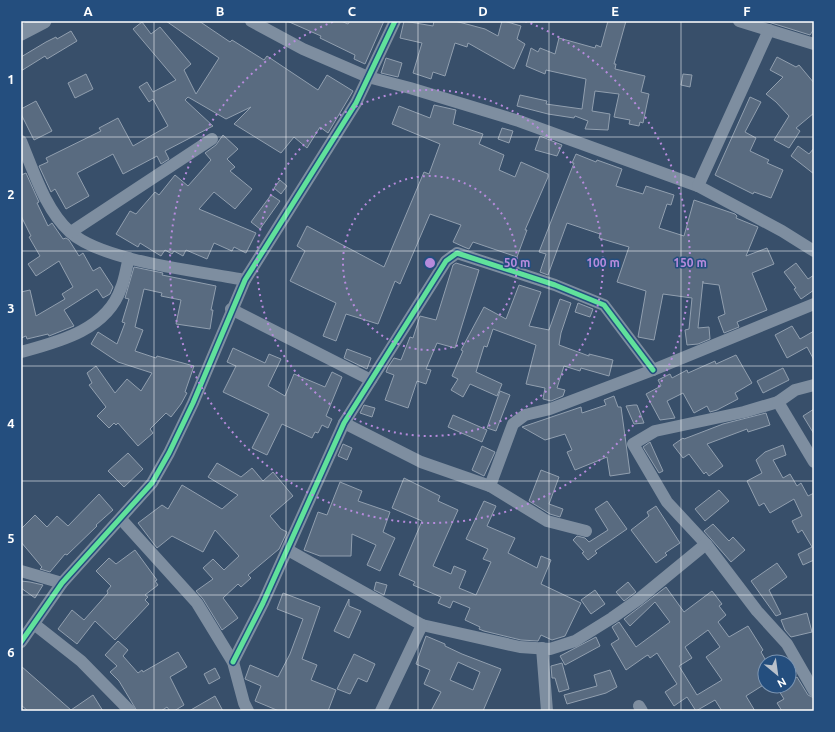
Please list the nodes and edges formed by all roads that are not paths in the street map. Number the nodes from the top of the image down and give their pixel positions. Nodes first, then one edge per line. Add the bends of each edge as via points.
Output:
1 (44, 21) edge
2 (251, 21) edge
3 (395, 21) edge
4 (739, 21) edge
5 (768, 30) junction
6 (21, 33) edge
7 (814, 44) edge
8 (368, 77) junction
9 (212, 139) dead end
10 (21, 141) edge
11 (698, 186) junction
12 (71, 232) junction
13 (814, 251) edge
14 (129, 258) junction
15 (245, 280) junction
16 (814, 304) edge
17 (231, 310) junction
18 (21, 352) edge
19 (654, 370) junction
20 (371, 380) junction
21 (814, 385) edge
22 (778, 402) junction
23 (344, 423) junction
24 (814, 462) edge
25 (490, 486) junction
26 (121, 519) junction
27 (586, 531) dead end
28 (706, 544) junction
29 (288, 550) junction
30 (21, 571) edge
31 (62, 583) junction
32 (34, 624) junction
33 (422, 625) junction
34 (21, 642) edge
35 (542, 648) junction
36 (234, 662) junction
37 (814, 691) edge
38 (130, 711) edge
39 (248, 711) edge
40 (381, 711) edge
41 (547, 711) edge

1 - 6 street
2 - 8 street via 303,49
3 - 8 street
4 - 5 street
5 - 7 street
5 - 11 street
8 - 11 street via 519,122
8 - 15 street via 356,103
9 - 12 street
10 - 12 street via 41,189 56,214
11 - 13 street
12 - 14 street via 94,247
14 - 15 street
14 - 18 street via 121,289 108,312 79,333
15 - 17 street
16 - 19 street
17 - 20 street
17 - 26 street via 170,453 152,483
19 - 20 street via 604,305 555,285 457,253 446,261
19 - 25 street via 550,409 525,415 513,424
20 - 23 street
21 - 22 street via 795,390
22 - 24 street
22 - 28 street via 655,431 633,444 667,502
23 - 25 street via 421,462
23 - 29 street
25 - 27 street via 547,521
26 - 31 street
26 - 36 street via 197,603
28 - 35 street via 639,599 575,642
28 - 37 street via 757,611 787,644
29 - 33 street
29 - 36 street
30 - 31 street
31 - 32 street
32 - 34 street
32 - 38 street via 81,661
33 - 35 street via 520,647
33 - 40 street
35 - 41 street
36 - 39 street

